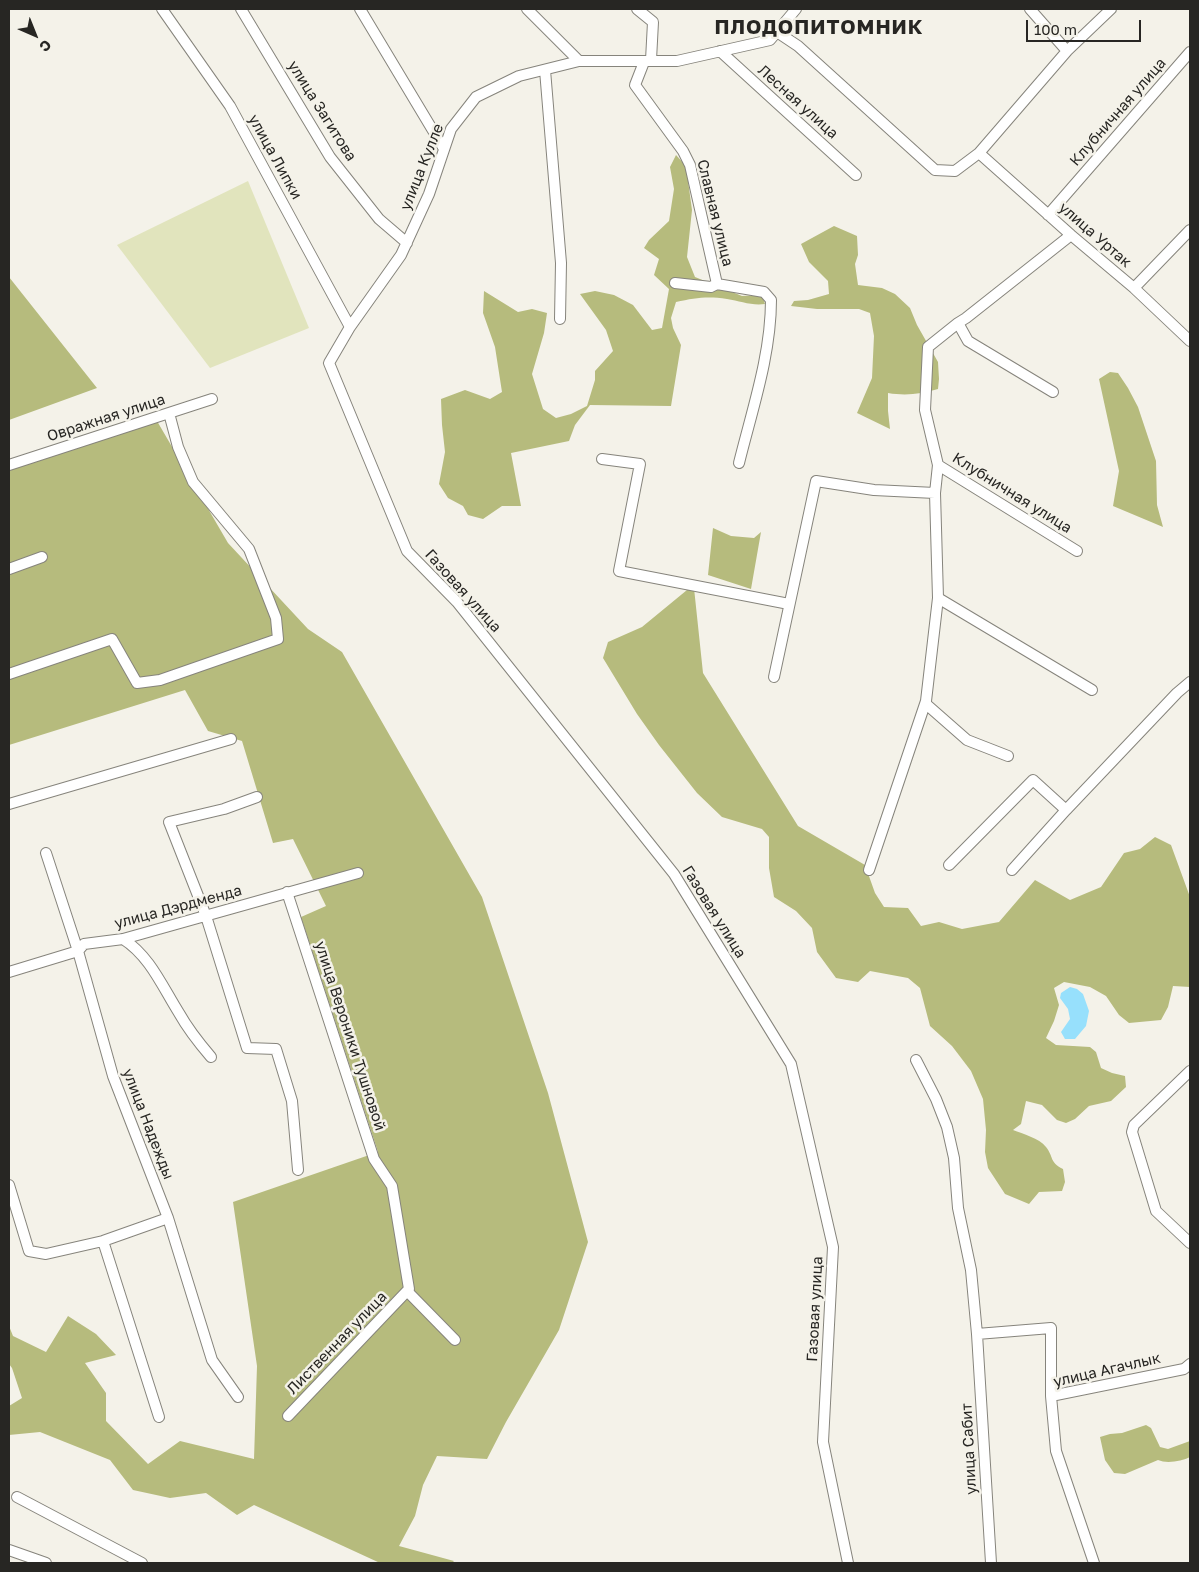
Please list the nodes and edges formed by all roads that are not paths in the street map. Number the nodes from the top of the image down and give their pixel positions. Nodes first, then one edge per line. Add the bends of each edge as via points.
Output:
1 (162, 9) edge
2 (241, 9) edge
3 (360, 9) edge
4 (527, 9) edge
5 (638, 9) edge
6 (796, 9) edge
7 (1030, 9) edge
8 (1111, 9) edge
9 (778, 32) junction
10 (1067, 51) junction
11 (720, 52) junction
12 (1190, 52) edge
13 (580, 61) junction
14 (647, 61) junction
15 (546, 70) junction
16 (444, 149) junction
17 (979, 153) junction
18 (856, 176) dead end
19 (1048, 215) junction
20 (1190, 230) edge
21 (1071, 235) junction
22 (407, 243) junction
23 (675, 283) dead end
24 (717, 284) junction
25 (1134, 288) junction
26 (560, 318) dead end
27 (958, 323) junction
28 (350, 326) junction
29 (1190, 341) edge
30 (329, 362) joint
31 (1053, 392) dead end
32 (212, 399) dead end
33 (169, 413) junction
34 (602, 459) dead end
35 (739, 464) dead end
36 (9, 465) edge
37 (938, 465) junction
38 (935, 493) junction
39 (1077, 551) dead end
40 (42, 557) dead end
41 (9, 568) edge
42 (938, 598) junction
43 (789, 604) junction
44 (9, 674) edge
45 (774, 677) dead end
46 (1190, 682) edge
47 (1092, 690) dead end
48 (926, 704) junction
49 (231, 739) dead end
50 (1008, 756) dead end
51 (258, 797) dead end
52 (9, 804) edge
53 (1066, 810) junction
54 (46, 854) dead end
55 (949, 865) dead end
56 (869, 870) dead end
57 (1012, 870) dead end
58 (358, 873) dead end
59 (287, 892) junction
60 (206, 916) junction
61 (123, 939) junction
62 (78, 951) junction
63 (9, 972) edge
64 (211, 1057) dead end
65 (916, 1060) dead end
66 (1190, 1071) edge
67 (298, 1170) dead end
68 (9, 1185) edge
69 (392, 1186) joint
70 (168, 1218) junction
71 (104, 1241) junction
72 (1190, 1243) edge
73 (407, 1291) junction
74 (977, 1334) junction
75 (456, 1340) dead end
76 (1190, 1364) edge
77 (1051, 1396) junction
78 (238, 1397) dead end
79 (288, 1416) dead end
80 (159, 1417) dead end
81 (17, 1498) dead end
82 (9, 1550) edge
83 (46, 1563) edge
84 (142, 1563) edge
85 (848, 1563) edge
86 (991, 1563) edge
87 (1094, 1563) edge

1 - 28 street, улица Липки via 230,106
2 - 22 street, улица Загитова via 330,157 379,219
3 - 16 street
4 - 13 street
5 - 14 street via 653,22
6 - 9 street, улица Кулле
7 - 10 street
8 - 10 street
9 - 11 street, улица Кулле via 770,40
9 - 17 street via 798,46 935,170 956,172
10 - 17 street
11 - 14 street, улица Кулле via 677,60
11 - 18 street, Лесная улица
12 - 19 street, Клубничная улица
13 - 14 street, улица Кулле
13 - 15 street, улица Кулле
14 - 24 street, Славная улица via 636,85 690,165
15 - 16 street, улица Кулле via 519,76 476,97 450,129
15 - 26 street via 561,263
16 - 22 street, улица Кулле via 429,194
17 - 19 street, улица Уртак
19 - 21 street, улица Уртак
20 - 25 street
21 - 25 street, улица Уртак
21 - 27 street, Клубничная улица
22 - 28 street, улица Кулле
23 - 24 street via 711,287
24 - 35 street, Славная улица via 764,292 771,300 762,370
25 - 29 street, улица Уртак
27 - 31 street via 968,341
27 - 37 street, Клубничная улица via 928,347 925,410
28 - 30 street, улица Кулле
30 - 85 street, Газовая улица via 407,551 457,602 674,874 791,1064 833,1247 824,1442
32 - 33 street, Овражная улица
33 - 36 street, Овражная улица
33 - 44 street via 178,448 193,482 249,549 276,618 278,639 160,680 137,683 112,639
34 - 43 street via 640,464 619,571
37 - 38 street
37 - 39 street, Клубничная улица
38 - 42 street
38 - 43 street via 874,490 816,481
40 - 41 street
42 - 47 street
42 - 48 street
43 - 45 street
46 - 53 street
48 - 50 street via 967,740
48 - 56 street
49 - 52 street
51 - 60 street via 169,822
53 - 55 street via 1033,780
53 - 57 street
54 - 62 street, улица Надежды
58 - 59 street, улица Дэрдменда
59 - 60 street, улица Дэрдменда
59 - 69 street, улица Вероники Тушновой via 374,1159
60 - 61 street, улица Дэрдменда
60 - 67 street via 247,1048 276,1048 292,1101
61 - 62 street, улица Дэрдменда via 84,944
61 - 64 street via 140,952 191,1033
62 - 63 street, улица Дэрдменда
62 - 70 street, улица Надежды via 113,1076
65 - 74 street, улица Сабит via 947,1127 954,1158 958,1208 971,1270
66 - 72 street via 1134,1125 1132,1132 1156,1210
68 - 71 street via 29,1252 46,1254
69 - 73 street, Лиственная улица
70 - 71 street
70 - 78 street, улица Надежды via 212,1360
71 - 80 street
73 - 75 street, Лиственная улица
73 - 79 street, Лиственная улица
74 - 77 street via 1051,1328
74 - 86 street, улица Сабит
76 - 77 street, улица Агачлык via 1184,1368
77 - 87 street, улица Агачлык via 1056,1451
81 - 84 street
82 - 83 street

